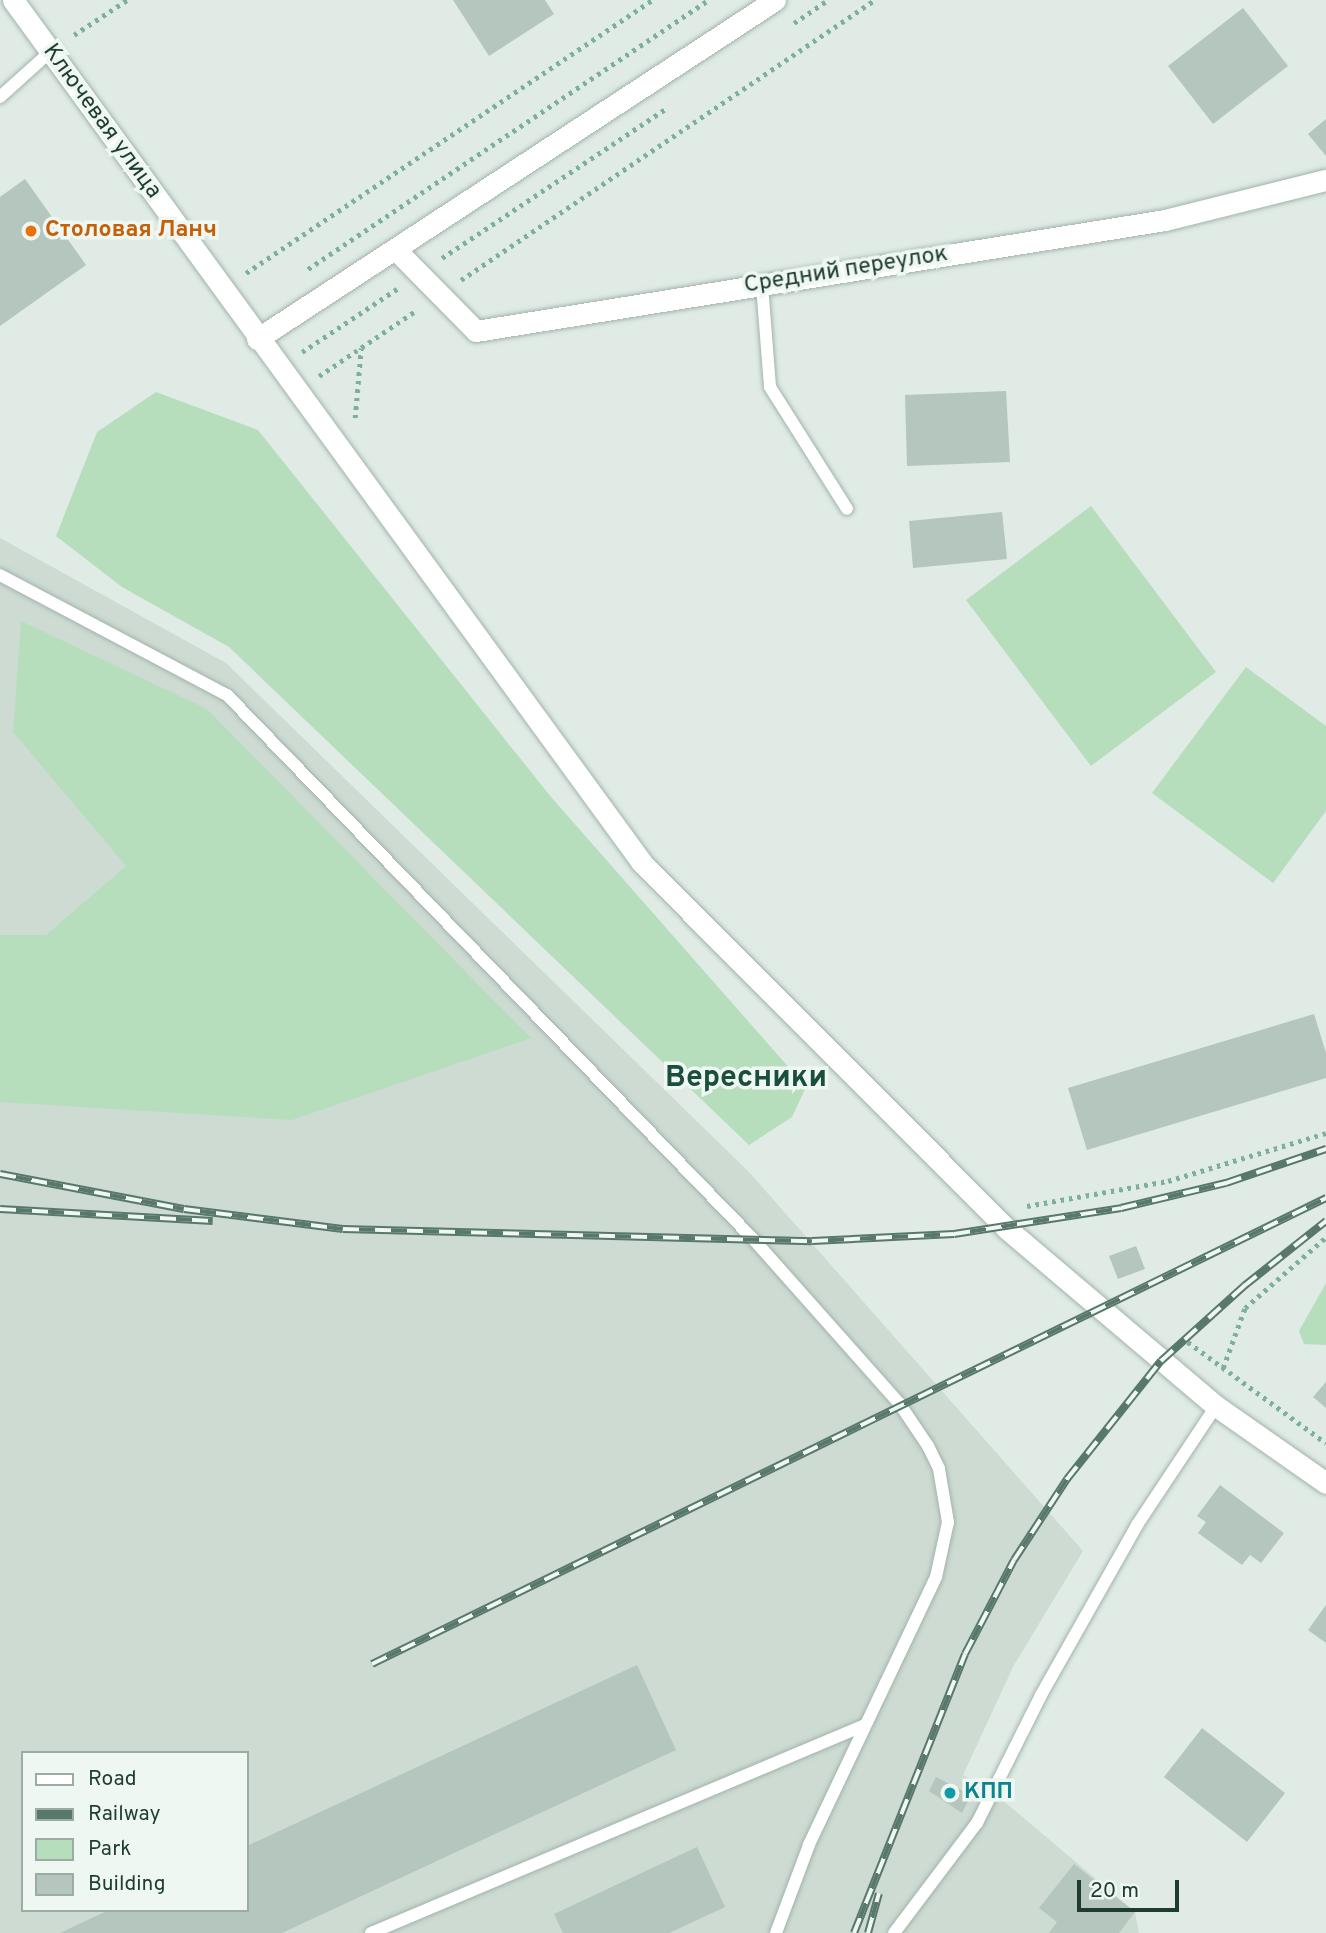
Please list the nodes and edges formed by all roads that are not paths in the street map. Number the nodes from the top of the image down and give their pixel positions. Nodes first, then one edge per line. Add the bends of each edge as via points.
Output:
1 (13, 0) edge
2 (775, 0) edge
3 (50, 51) junction
4 (0, 97) edge
5 (1326, 180) edge
6 (395, 249) junction
7 (762, 285) junction
8 (257, 339) junction
9 (847, 509) dead end
10 (0, 575) edge
11 (1216, 1406) junction
12 (1326, 1483) edge
13 (865, 1725) junction
14 (378, 1932) edge
15 (776, 1933) edge
16 (894, 1933) edge

1 - 3 street, Ключевая улица
2 - 6 street
3 - 4 lane
3 - 8 street, Ключевая улица
5 - 7 street, Средний переулок via 1165,220
6 - 7 street, Средний переулок via 476,331
6 - 8 street
7 - 9 lane via 770,387
8 - 11 street, Ключевая улица via 642,863 1006,1228
10 - 13 lane via 227,695 755,1241 899,1403 939,1469 948,1522 936,1577
11 - 12 street, Ключевая улица
11 - 16 lane via 1137,1525 1046,1685 976,1823
13 - 14 lane
13 - 15 lane via 809,1845

